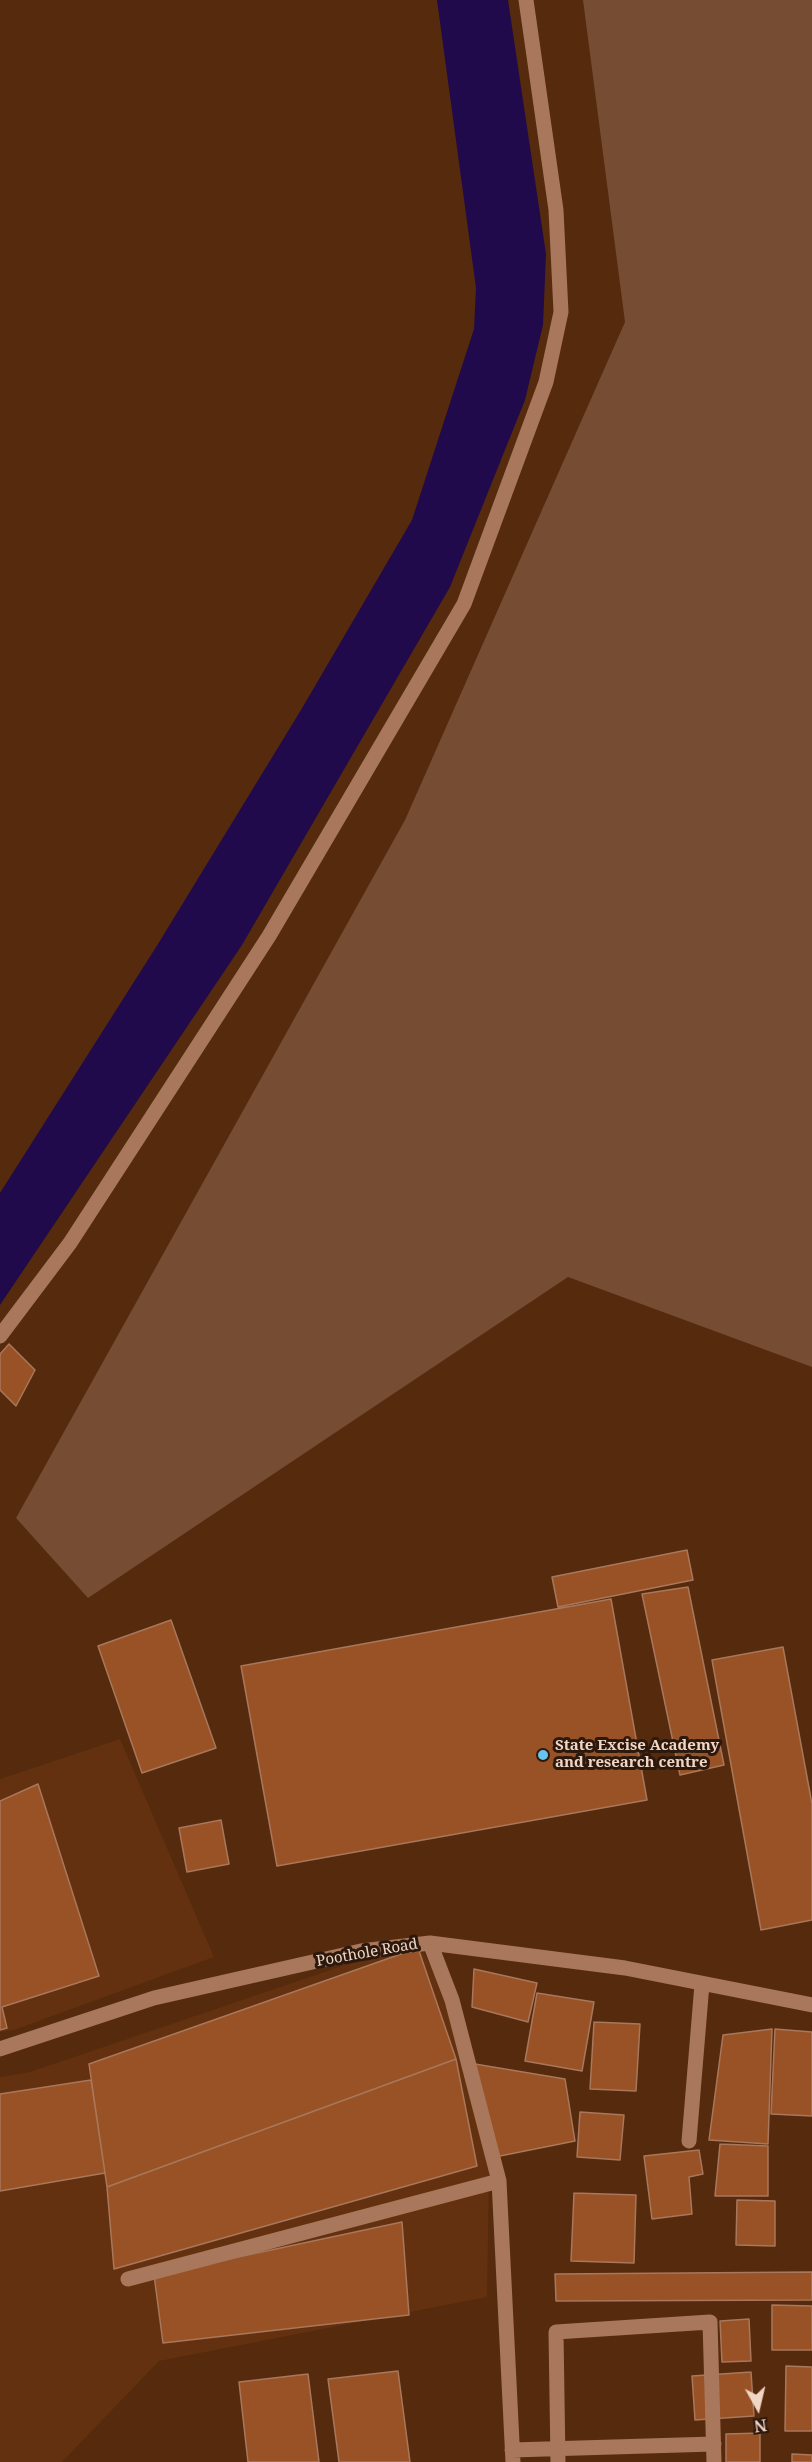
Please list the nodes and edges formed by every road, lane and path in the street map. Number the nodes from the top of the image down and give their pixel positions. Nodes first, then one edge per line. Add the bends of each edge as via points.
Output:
1 (526, 0) edge
2 (0, 1336) edge
3 (430, 1943) junction
4 (702, 1984) junction
5 (812, 2005) edge
6 (0, 2049) edge
7 (689, 2141) dead end
8 (499, 2181) junction
9 (128, 2279) dead end
10 (714, 2444) junction
11 (558, 2455) edge
12 (513, 2456) edge
13 (714, 2462) edge

1 - 2 street via 556,210 561,312 546,382 464,603 268,936 70,1243
3 - 4 street, Poothole Road via 625,1968
3 - 6 street, Poothole Road via 361,1951 154,1998
3 - 8 street via 452,2000
4 - 5 street, Poothole Road
4 - 7 street
8 - 9 street
8 - 12 street
10 - 11 street
10 - 11 street via 710,2322 556,2332
10 - 13 street
11 - 12 street

